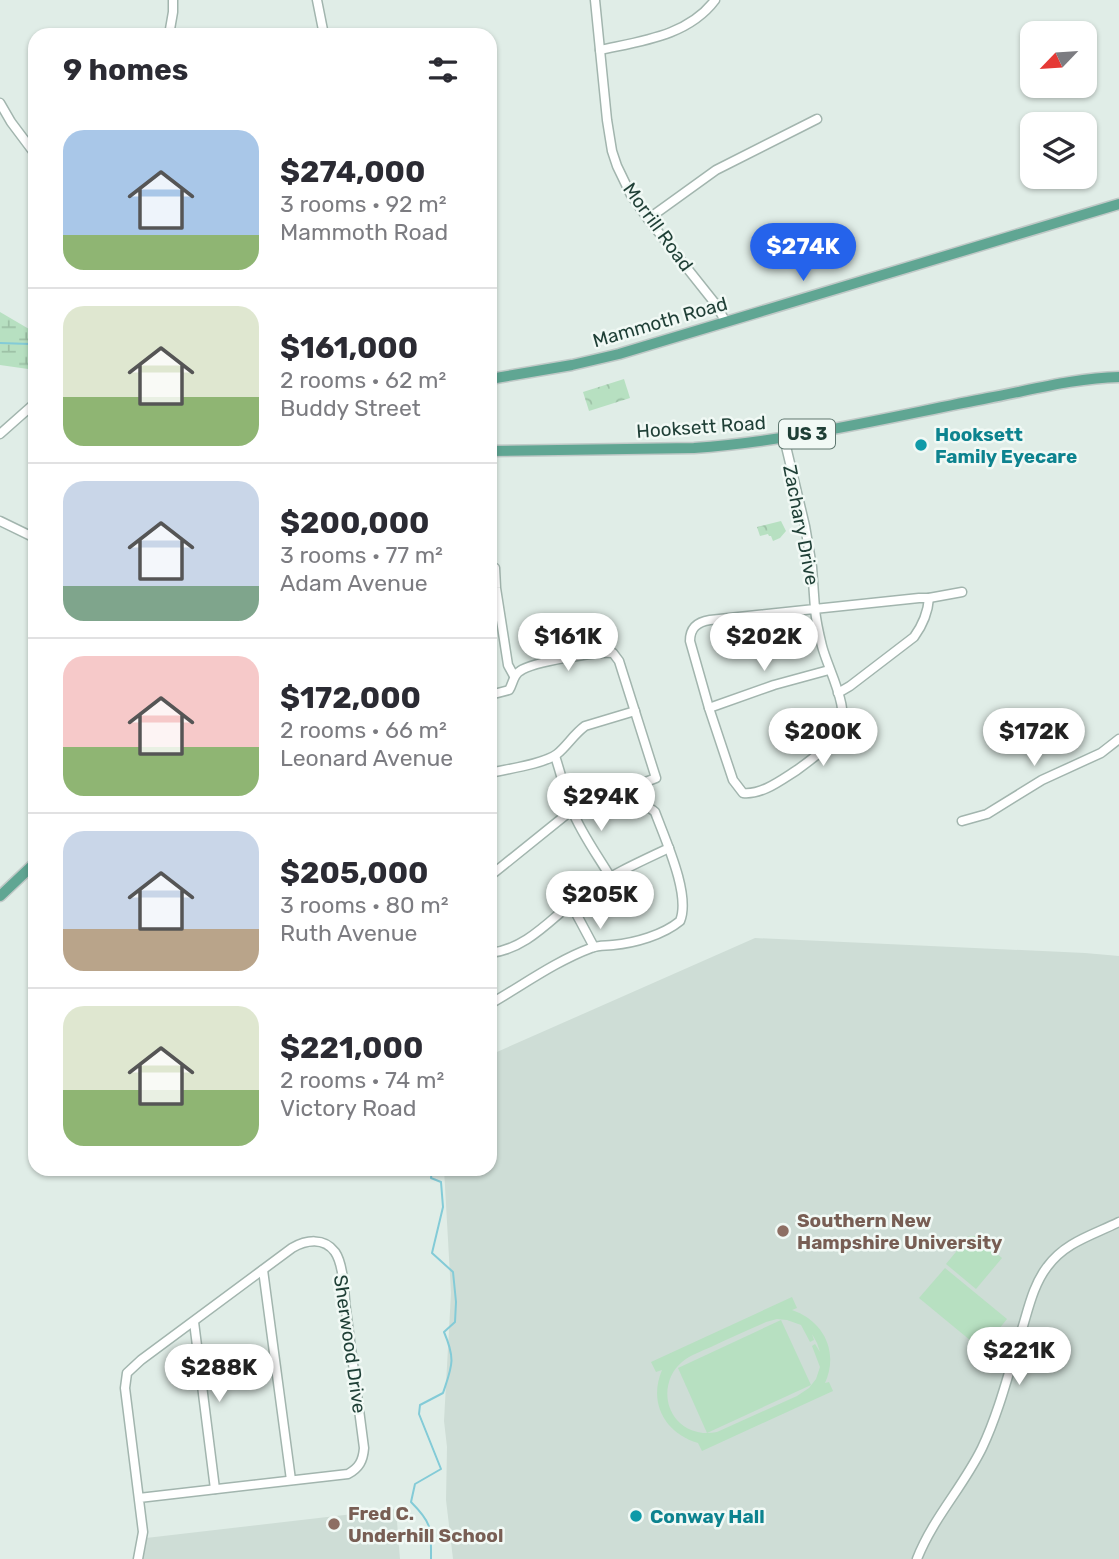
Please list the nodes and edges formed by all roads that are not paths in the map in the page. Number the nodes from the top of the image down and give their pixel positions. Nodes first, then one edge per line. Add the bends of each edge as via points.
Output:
1 (173, 0) edge
2 (317, 0) edge
3 (594, 0) edge
4 (715, 0) edge
5 (170, 28) edge
6 (323, 28) edge
7 (600, 50) junction
8 (0, 103) edge
9 (817, 118) dead end
10 (28, 145) edge
11 (1119, 204) edge
12 (648, 219) junction
13 (726, 322) junction
14 (1119, 377) edge
15 (497, 378) edge
16 (28, 409) edge
17 (0, 434) edge
18 (784, 439) junction
19 (497, 451) edge
20 (0, 521) edge
21 (28, 535) edge
22 (962, 592) dead end
23 (497, 594) edge
24 (929, 598) junction
25 (815, 609) junction
26 (830, 670) junction
27 (514, 677) junction
28 (838, 693) junction
29 (497, 694) edge
30 (709, 708) junction
31 (635, 711) junction
32 (1119, 739) edge
33 (555, 756) junction
34 (497, 772) edge
35 (600, 799) junction
36 (572, 810) junction
37 (962, 821) dead end
38 (669, 848) junction
39 (28, 870) edge
40 (497, 870) edge
41 (611, 878) junction
42 (0, 896) edge
43 (571, 904) junction
44 (594, 947) junction
45 (497, 952) edge
46 (497, 1000) edge
47 (1119, 1222) edge
48 (263, 1270) junction
49 (194, 1322) junction
50 (291, 1480) junction
51 (215, 1489) junction
52 (139, 1498) junction
53 (138, 1559) edge
54 (917, 1559) edge

1 - 5 street
2 - 6 street
3 - 7 street, Morrill Road
4 - 7 street via 687,26
7 - 12 street, Morrill Road via 612,151 624,182
8 - 10 street
9 - 12 street via 716,170
11 - 13 main road, Mammoth Road
12 - 13 street, Morrill Road
13 - 15 main road, Mammoth Road via 572,365
14 - 18 main road, Hooksett Road / US 3 via 1070,382
16 - 17 street
18 - 19 main road, Hooksett Road / US 3 via 694,448
18 - 25 street, Zachary Drive via 809,553
20 - 21 street
22 - 24 street
23 - 27 street
24 - 25 street
24 - 28 street via 914,637
25 - 26 street, Zachary Drive
25 - 30 street via 702,621 695,626 690,641
26 - 28 street, Zachary Drive
26 - 30 street
27 - 29 street via 509,690
27 - 31 street via 540,664 614,653
28 - 30 street, Zachary Drive via 842,712 837,736 801,767 751,794 743,793 733,780
31 - 33 street via 585,726
31 - 35 street via 656,778
32 - 37 street via 987,814
33 - 34 street
33 - 36 street
35 - 36 street
35 - 38 street via 649,807
36 - 40 street
36 - 41 street
38 - 41 street
38 - 44 street via 684,906 680,921 644,938
39 - 42 main road
41 - 43 street
43 - 44 street
43 - 45 street via 520,944
44 - 46 street
47 - 54 street via 1073,1243 1045,1269 985,1441
48 - 49 street, Sherwood Drive
48 - 50 street
48 - 50 street, Sherwood Drive via 298,1244 322,1242 339,1261 346,1308 364,1448 361,1464 348,1474
49 - 51 street
49 - 52 street, Sherwood Drive via 127,1373
50 - 51 street, Sherwood Drive
51 - 52 street, Sherwood Drive
52 - 53 street, Sherwood Drive via 143,1532

